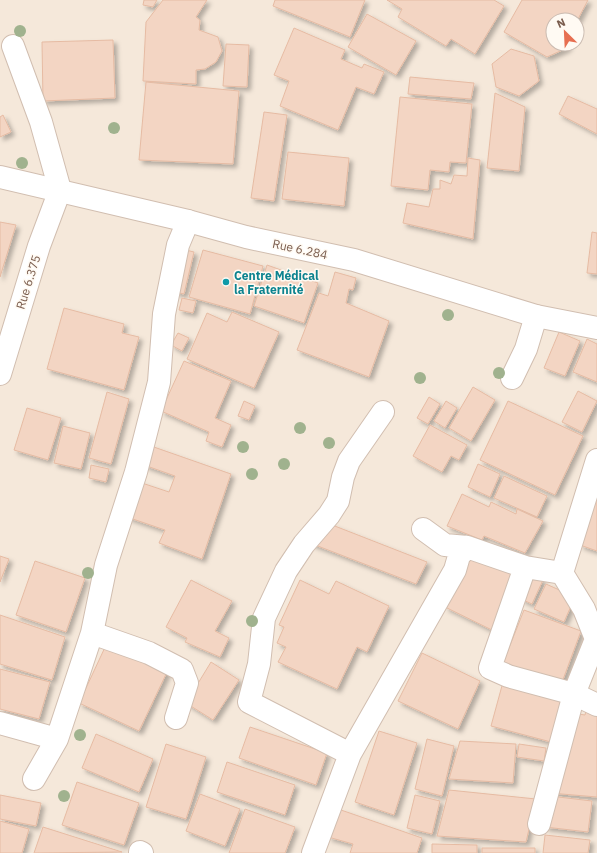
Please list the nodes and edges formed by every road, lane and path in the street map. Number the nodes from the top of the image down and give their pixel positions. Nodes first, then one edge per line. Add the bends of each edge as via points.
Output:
1 (13, 46) dead end
2 (0, 177) edge
3 (60, 190) junction
4 (188, 221) junction
5 (536, 316) junction
6 (597, 328) edge
7 (0, 374) edge
8 (512, 378) dead end
9 (383, 412) dead end
10 (597, 460) edge
11 (423, 529) dead end
12 (467, 547) junction
13 (525, 567) junction
14 (562, 573) junction
15 (92, 633) junction
16 (596, 638) edge
17 (574, 694) junction
18 (597, 705) edge
19 (176, 718) dead end
20 (0, 723) edge
21 (56, 739) junction
22 (350, 754) junction
23 (34, 779) dead end
24 (539, 824) dead end
25 (313, 853) edge

1 - 3 street via 41,122
2 - 3 street, Rue 6.284
3 - 4 street, Rue 6.284
3 - 7 street, Rue 6.375 via 39,246
4 - 5 street, Rue 6.284 via 246,237 354,260
4 - 15 street via 178,245 164,314 159,382 136,472 106,565
5 - 6 street, Rue 6.284
5 - 8 street via 526,349
9 - 22 street via 349,461 338,501 286,571 264,618 259,664 249,702
10 - 14 street
11 - 12 street via 445,545
12 - 13 street
12 - 22 street via 459,556 454,570
13 - 14 street
13 - 17 street via 490,668 508,676
14 - 16 street via 584,609
15 - 19 street via 150,653 182,670 187,683
15 - 21 street
16 - 17 street
17 - 18 street
17 - 24 street
20 - 21 street
21 - 23 street
22 - 25 street

